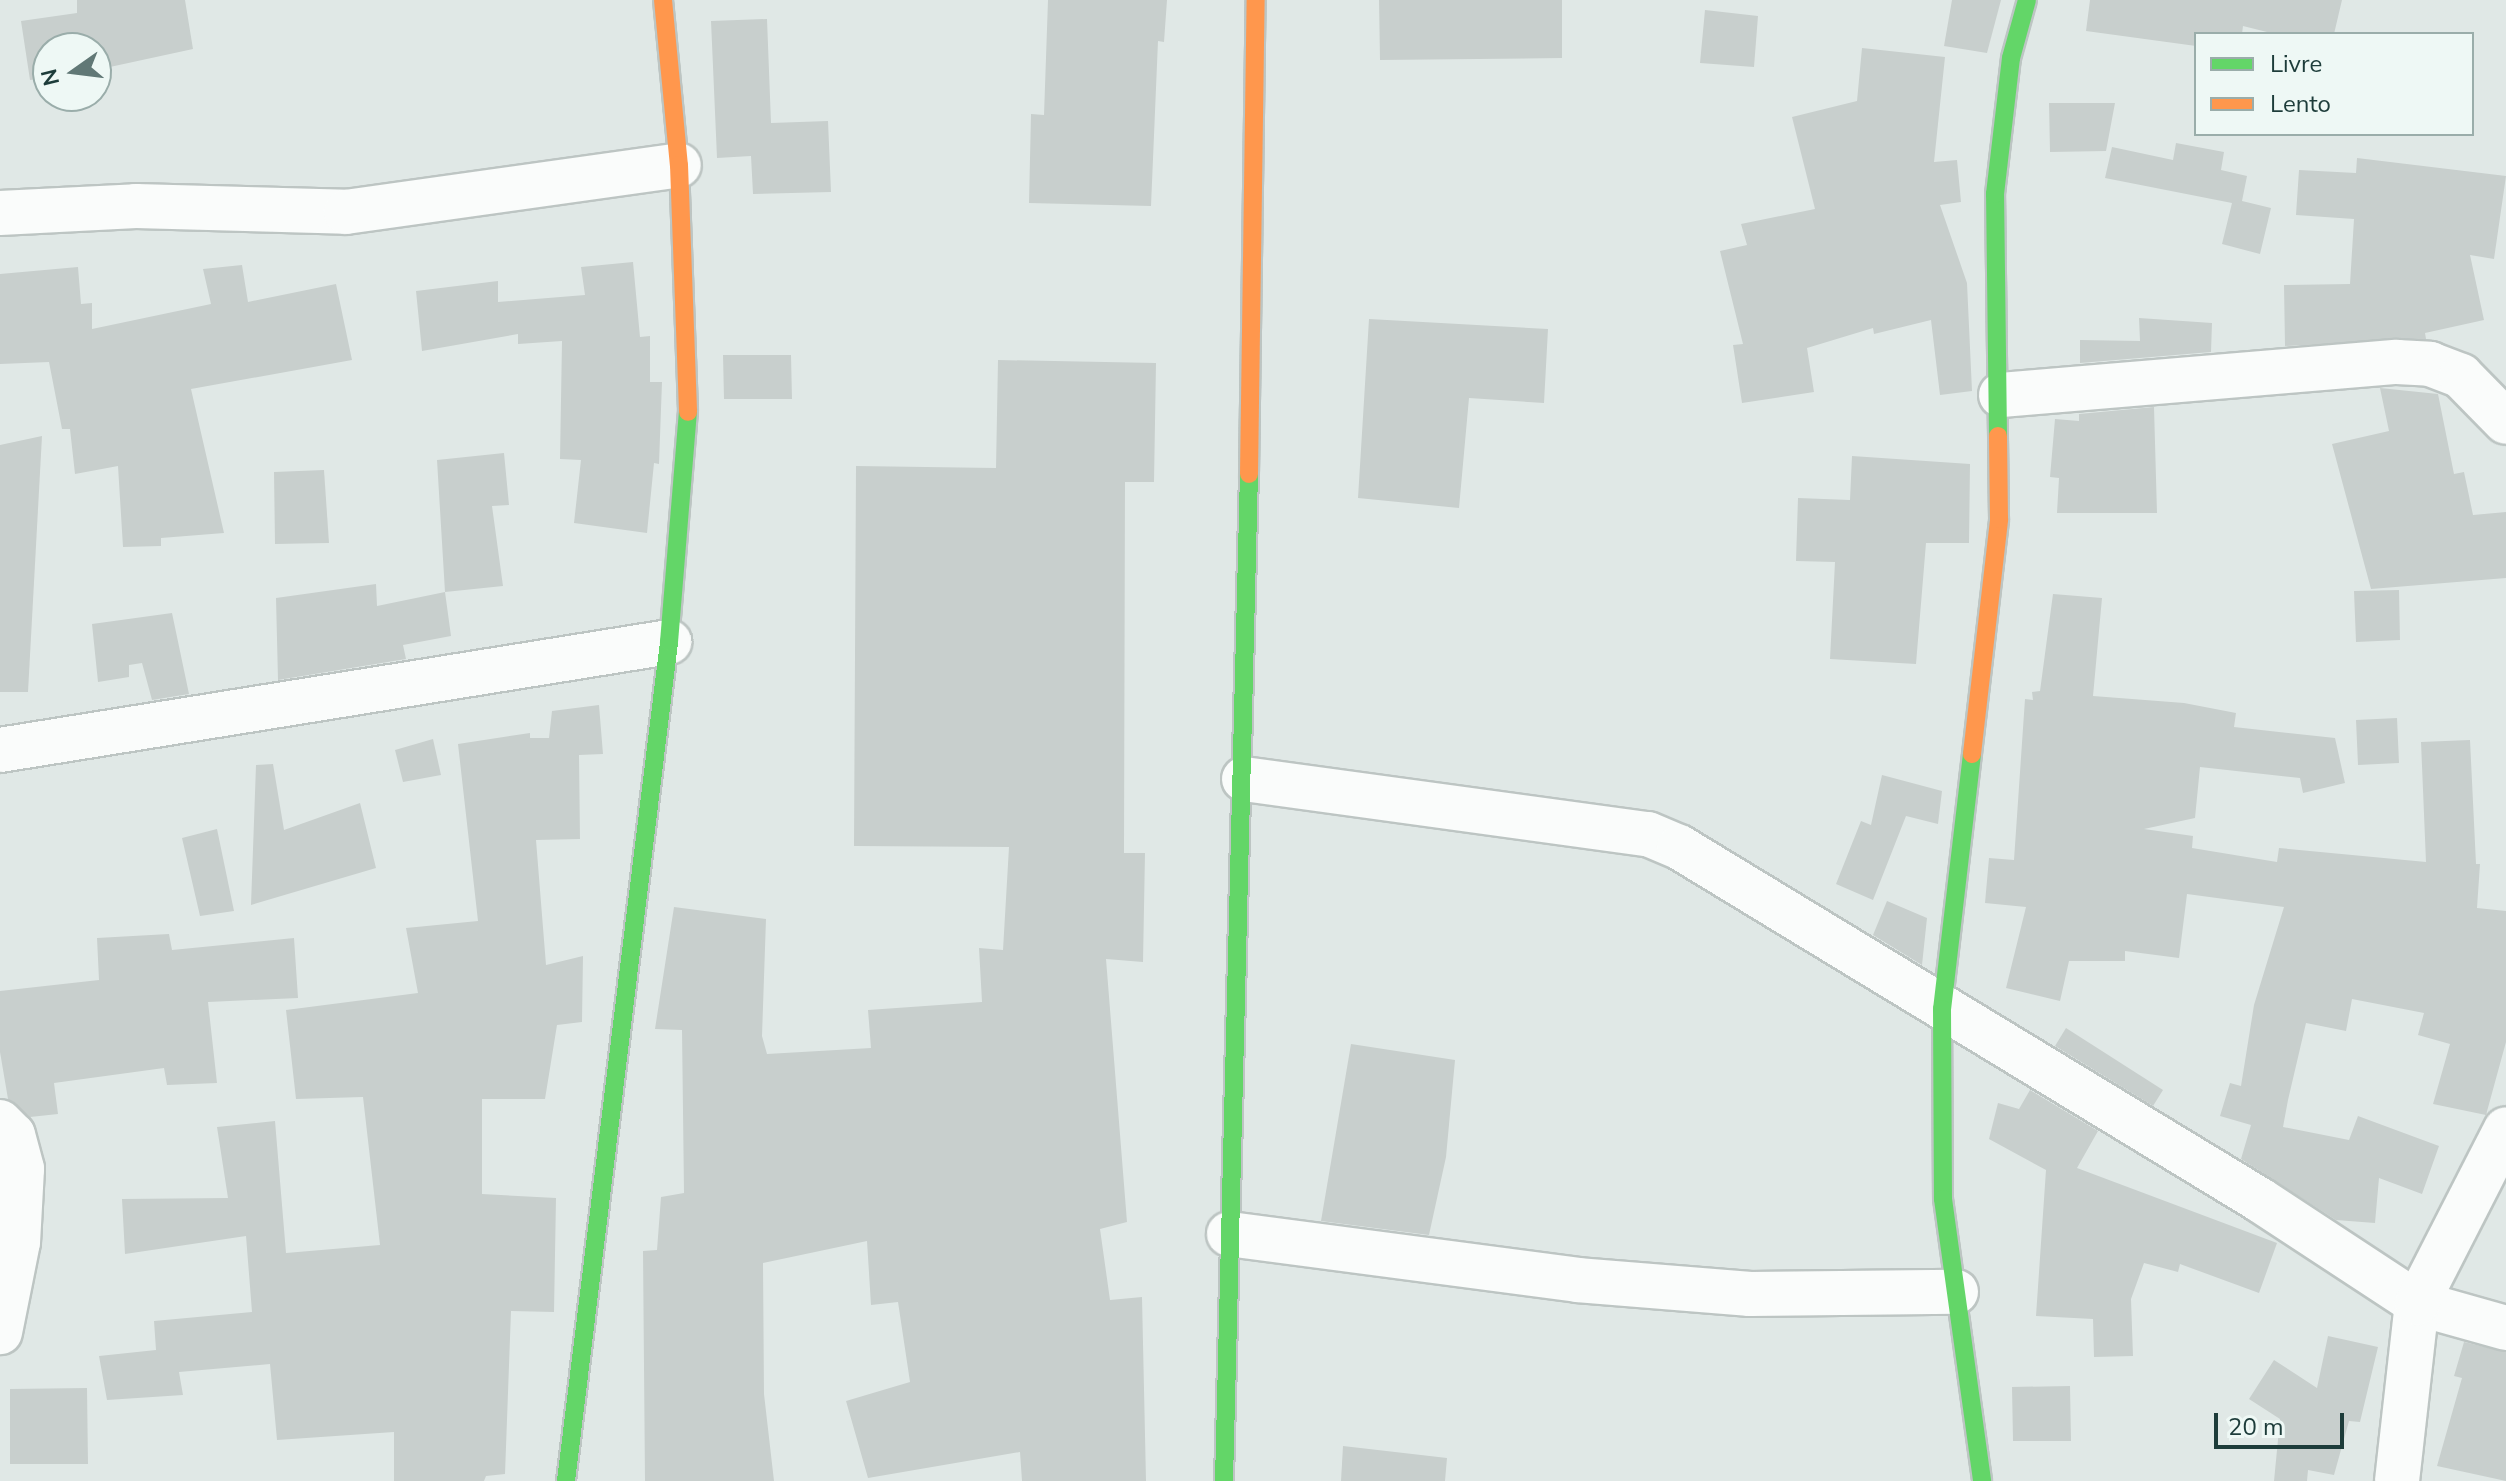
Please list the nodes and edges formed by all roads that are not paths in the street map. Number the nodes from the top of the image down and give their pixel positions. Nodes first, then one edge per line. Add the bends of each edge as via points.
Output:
1 (663, 0) edge
2 (1256, 0) edge
3 (2027, 0) edge
4 (679, 165) junction
5 (0, 213) edge
6 (2001, 395) junction
7 (2506, 422) edge
8 (669, 642) junction
9 (0, 750) edge
10 (1244, 779) junction
11 (1942, 1009) junction
12 (0, 1122) edge
13 (2506, 1129) edge
14 (1229, 1234) junction
15 (1956, 1292) junction
16 (2417, 1303) junction
17 (2506, 1328) edge
18 (0, 1332) edge
19 (566, 1481) edge
20 (1224, 1481) edge
21 (1982, 1481) edge
22 (2397, 1481) edge

1 - 4 street
2 - 10 street
3 - 6 street via 2011,58 1995,194
4 - 5 street via 346,212 136,206
4 - 8 street via 688,412
6 - 7 street via 2397,362 2430,364 2461,376
6 - 11 street via 1999,519
8 - 9 street
8 - 19 street
10 - 11 street via 1648,834 1679,847
10 - 14 street
11 - 15 street via 1943,1199
11 - 16 street via 2247,1192
12 - 18 street via 13,1135 22,1169 18,1242
13 - 16 street
14 - 15 street via 1577,1280 1750,1294
14 - 20 street
15 - 21 street
16 - 17 street
16 - 22 street

